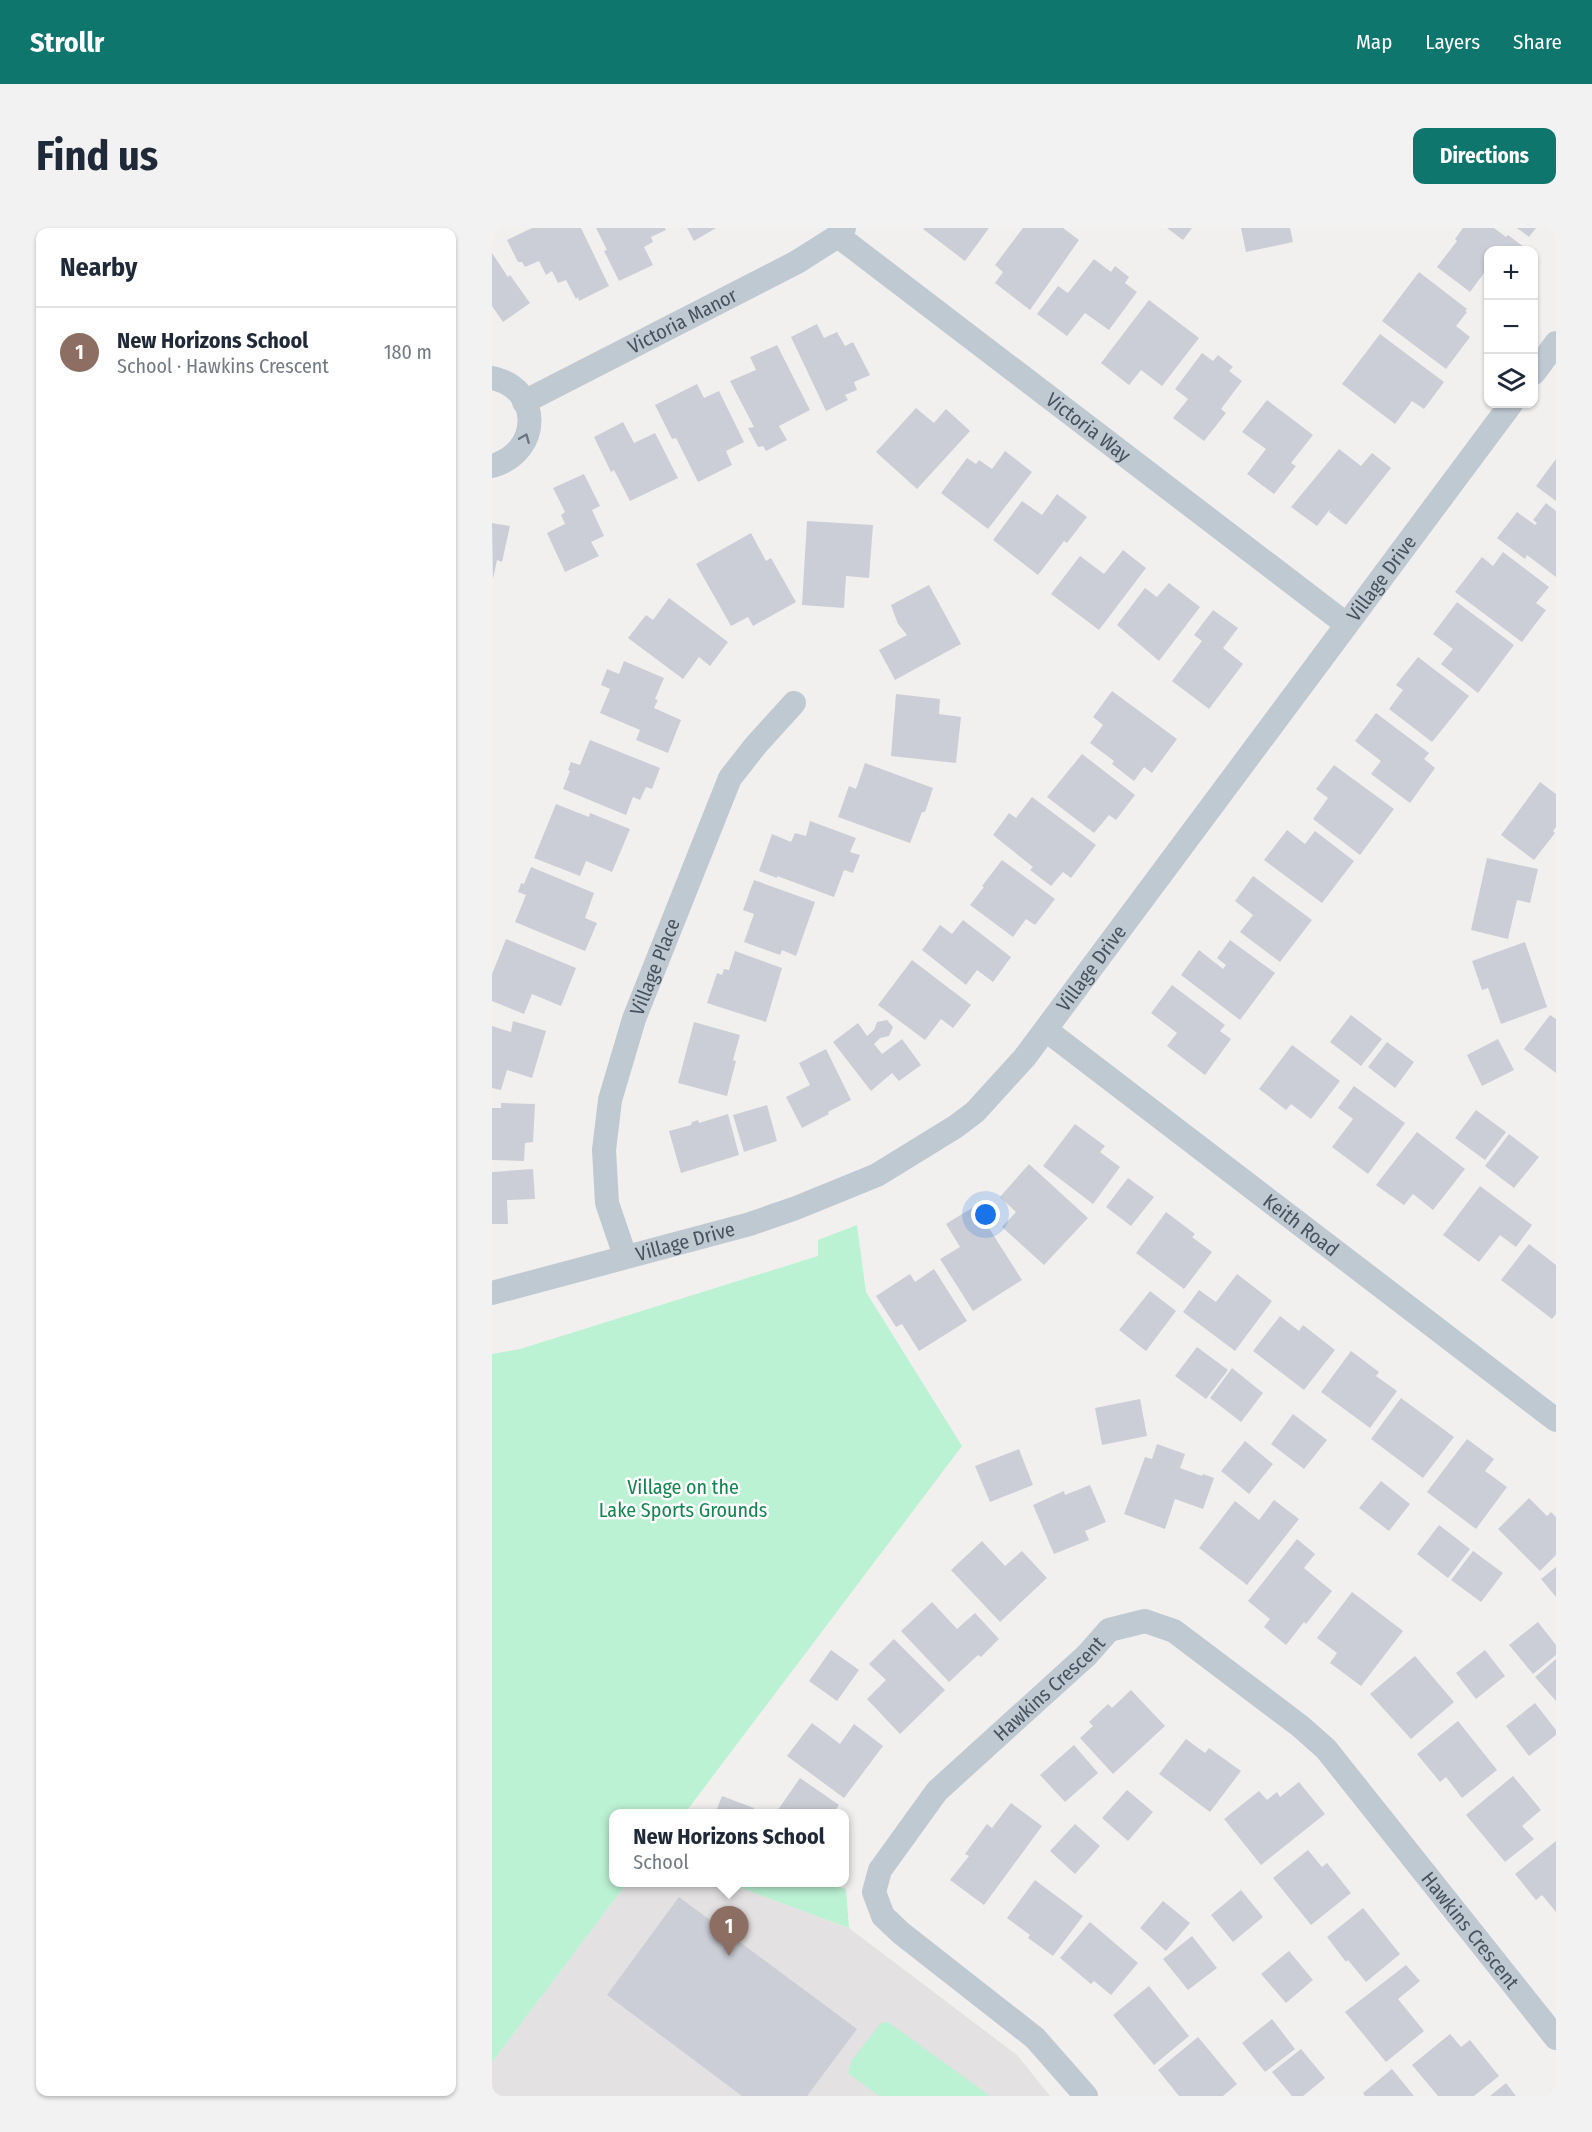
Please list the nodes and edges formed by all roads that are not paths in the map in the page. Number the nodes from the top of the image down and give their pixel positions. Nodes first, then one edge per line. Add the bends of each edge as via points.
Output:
1 (841, 232) edge
2 (1556, 343) edge
3 (1538, 367) edge
4 (492, 378) edge
5 (524, 402) junction
6 (1508, 408) edge
7 (492, 466) edge
8 (1346, 624) junction
9 (794, 703) dead end
10 (1046, 1030) junction
11 (625, 1256) junction
12 (492, 1293) edge
13 (1556, 1420) edge
14 (1556, 2038) edge
15 (1086, 2096) edge

1 - 5 street, Victoria Manor via 797,262
1 - 8 street, Victoria Way
2 - 3 street
4 - 5 street via 509,384
7 -> 5 street via 518,453 526,440 530,425
6 - 8 street, Village Drive
8 - 10 street, Village Drive
9 - 11 street, Village Place via 730,778 634,1018 610,1100 604,1150 607,1203
10 - 11 street, Village Drive via 975,1112 877,1175 750,1224
10 - 13 street, Keith Road
11 - 12 street, Village Drive
14 - 15 street, Hawkins Crescent via 1326,1749 1300,1725 1174,1631 1145,1621 1109,1630 1087,1655 936,1791 880,1870 874,1892 883,1916 1035,2038

